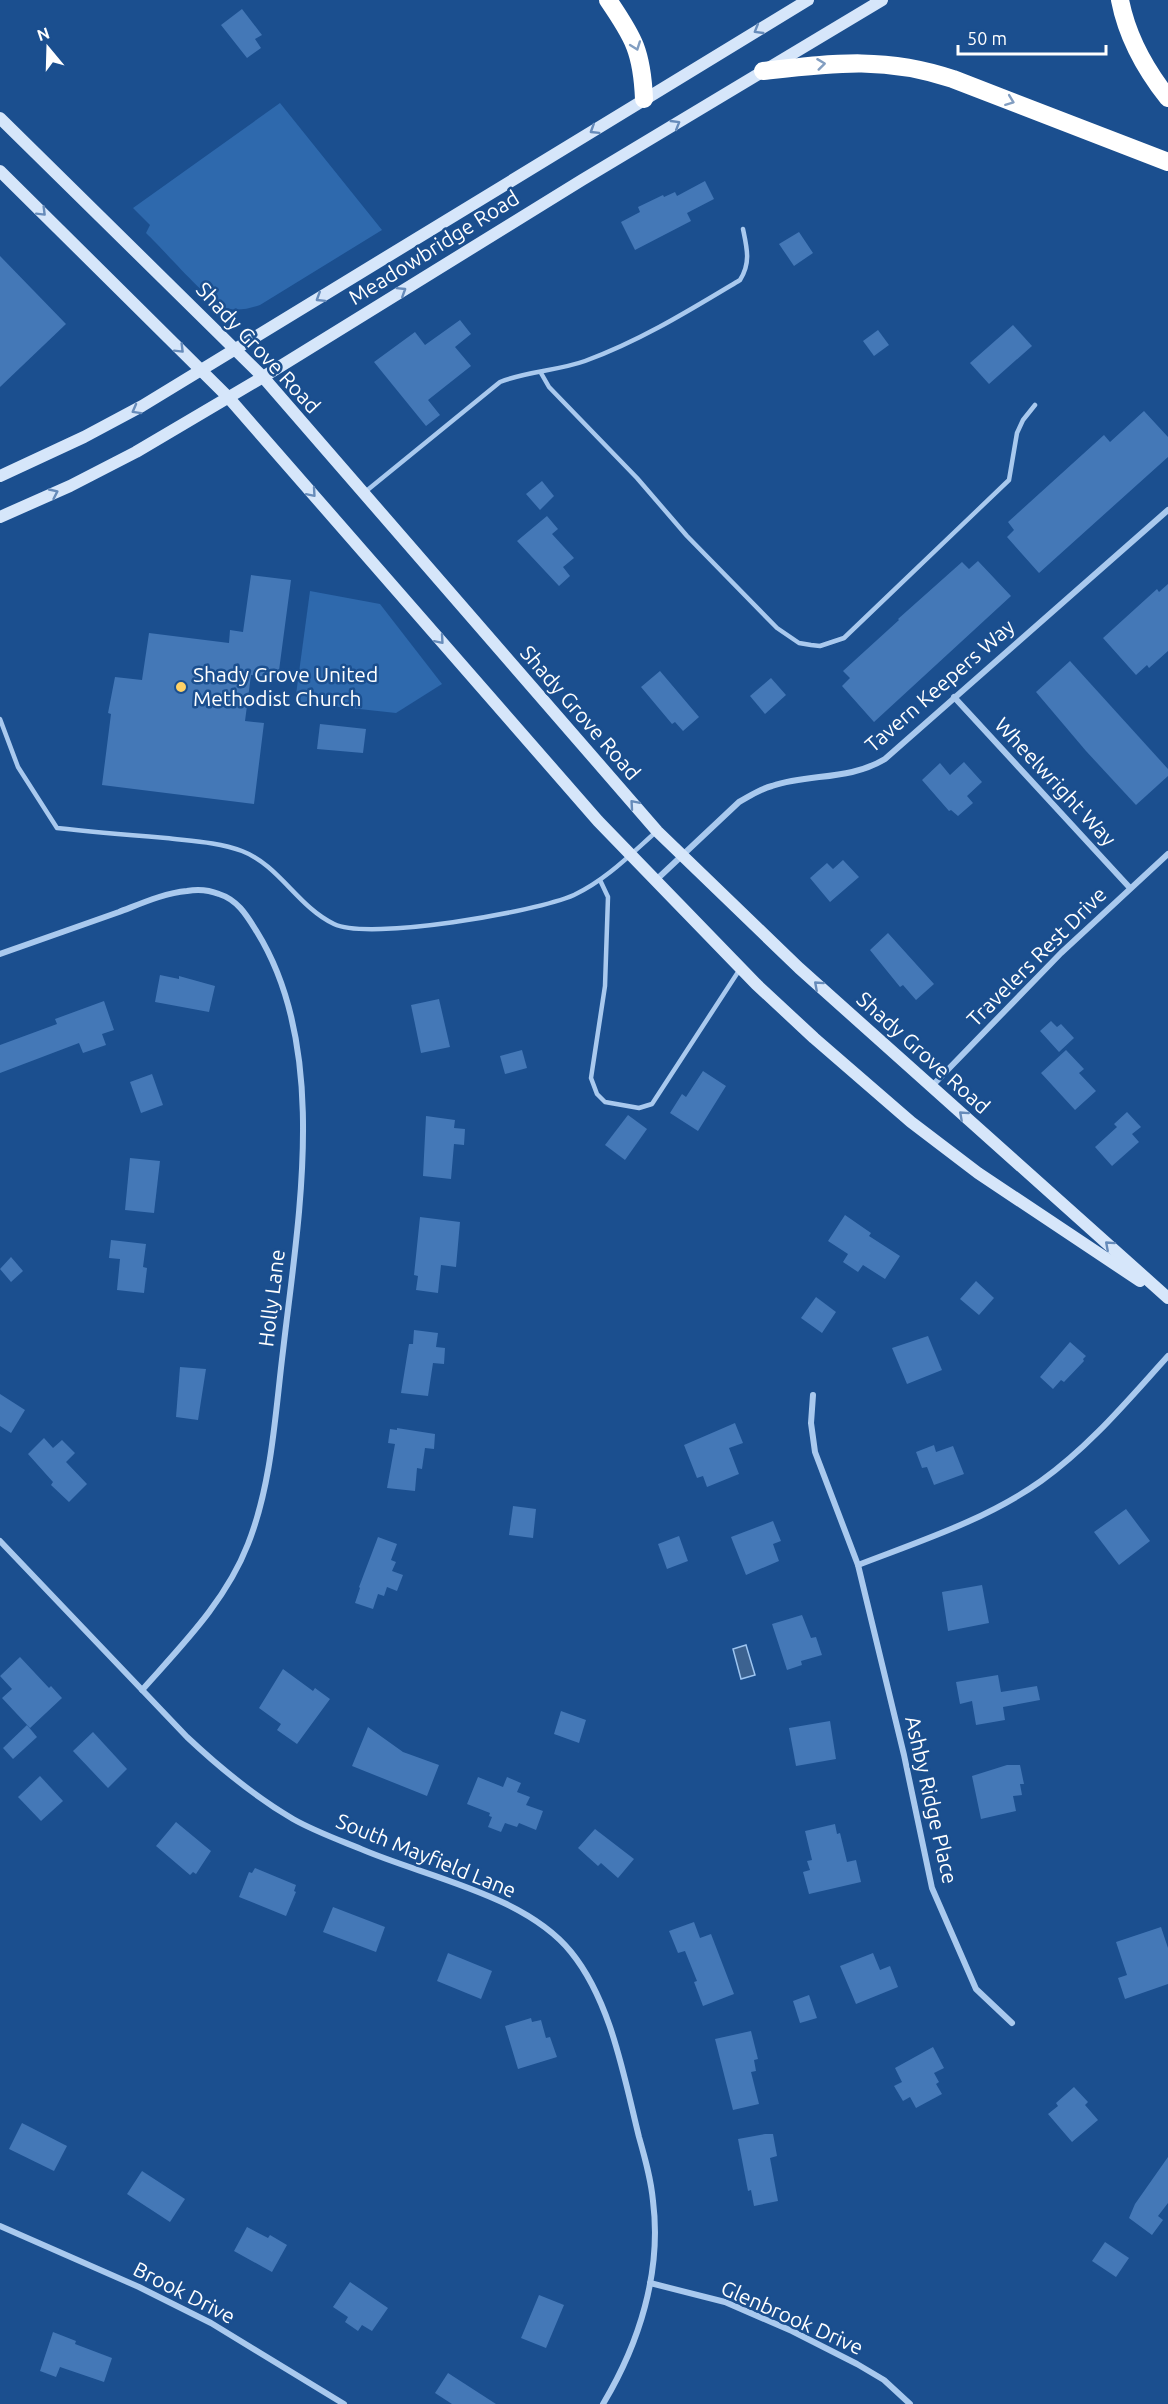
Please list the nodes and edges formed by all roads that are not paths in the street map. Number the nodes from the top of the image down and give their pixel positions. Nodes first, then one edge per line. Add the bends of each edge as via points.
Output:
1 (608, 0) edge
2 (808, 0) edge
3 (882, 0) edge
4 (1120, 0) edge
5 (763, 71) junction
6 (1168, 98) edge
7 (644, 99) junction
8 (0, 118) edge
9 (1168, 162) edge
10 (0, 171) edge
11 (743, 229) dead end
12 (236, 349) junction
13 (202, 370) junction
14 (542, 373) junction
15 (263, 377) junction
16 (228, 398) junction
17 (1035, 405) dead end
18 (0, 476) edge
19 (363, 494) junction
20 (1168, 510) edge
21 (0, 516) edge
22 (954, 698) junction
23 (0, 719) edge
24 (657, 831) junction
25 (1168, 854) edge
26 (630, 855) junction
27 (682, 856) junction
28 (600, 880) junction
29 (654, 882) junction
30 (1130, 888) junction
31 (0, 954) edge
32 (741, 968) junction
33 (931, 1087) junction
34 (1168, 1298) edge
35 (1168, 1356) edge
36 (813, 1395) dead end
37 (0, 1541) edge
38 (858, 1565) junction
39 (142, 1690) junction
40 (1012, 2023) dead end
41 (0, 2226) edge
42 (650, 2283) junction
43 (344, 2404) edge
44 (603, 2404) edge
45 (910, 2404) edge

1 -> 7 highway via 638,50
2 -> 7 main road, Meadowbridge Road
3 - 5 main road, Meadowbridge Road
4 - 6 highway via 1136,49
5 -> 9 highway via 837,62 918,68
15 -> 5 main road, Meadowbridge Road
7 -> 12 main road, Meadowbridge Road
8 - 12 main road, Shady Grove Road
10 -> 13 main road, Shady Grove Road
11 - 14 lane via 748,256 747,269 740,280 626,345
12 - 13 main road, Meadowbridge Road
12 - 15 main road, Shady Grove Road
13 - 16 main road, Shady Grove Road
13 -> 18 main road, Meadowbridge Road via 84,437
14 - 17 lane via 549,387 777,628 799,643 820,646 844,638 1009,480 1017,433
14 - 19 lane via 518,375 500,382
15 - 16 main road, Meadowbridge Road
15 - 19 main road, Shady Grove Road
21 -> 16 main road, Meadowbridge Road via 136,452
16 -> 26 main road, Shady Grove Road
24 -> 19 main road, Shady Grove Road
20 - 22 street, Tavern Keepers Way
22 - 27 street, Tavern Keepers Way via 873,766 755,792 739,802
22 - 30 street, Wheelwright Way
23 - 28 lane via 18,767 57,828 212,843 243,851 268,867 321,916 349,930 380,930 496,915 560,900
24 - 26 lane
24 - 27 main road, Shady Grove Road
25 - 30 street, Travelers Rest Drive
26 - 28 lane
26 - 29 main road, Shady Grove Road
27 - 29 street, Tavern Keepers Way
33 -> 27 main road, Shady Grove Road
28 - 32 lane via 608,897 605,986 591,1078 605,1102 639,1108 652,1104
29 - 32 main road, Shady Grove Road
30 - 33 street, Travelers Rest Drive
31 - 39 street, Holly Lane via 185,891 202,890 222,895 242,908 266,946 292,1022 300,1066 303,1126 300,1203 270,1461 259,1510 237,1569 219,1600
32 - 34 main road, Shady Grove Road via 911,1122 987,1179
34 -> 33 main road, Shady Grove Road
35 - 38 street via 1080,1451 1040,1482 985,1513
36 - 38 street, Ashby Ridge Place via 815,1452
37 - 39 street, South Mayfield Lane
38 - 40 street, Ashby Ridge Place via 932,1888 976,1989
39 - 42 street, South Mayfield Lane via 215,1764 295,1820 506,1905 544,1927 573,1953 605,2012 651,2183 655,2237
41 - 43 street, Brook Drive via 140,2287 211,2323
42 - 44 street, South Mayfield Lane via 633,2345
42 - 45 street, Glenbrook Drive via 725,2302 792,2331 884,2380

